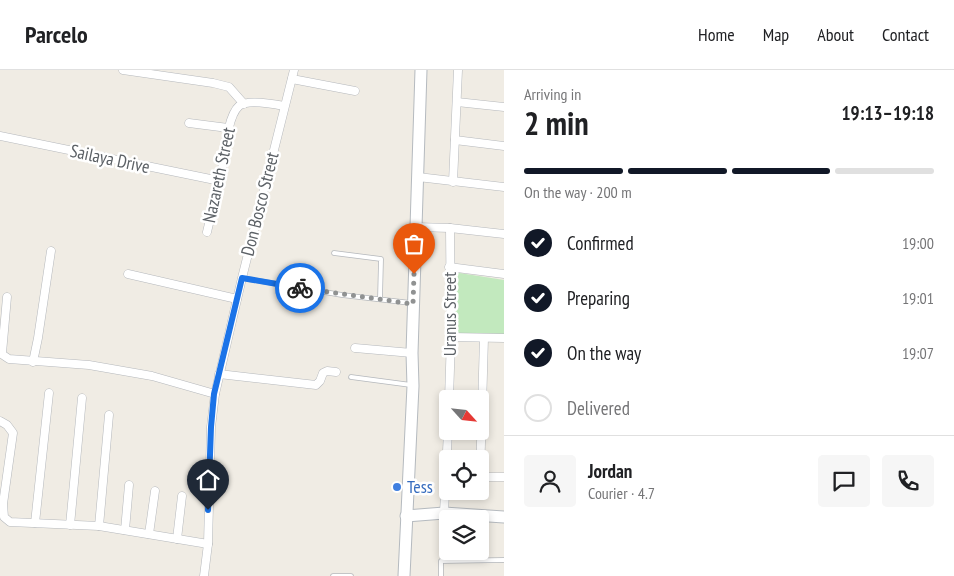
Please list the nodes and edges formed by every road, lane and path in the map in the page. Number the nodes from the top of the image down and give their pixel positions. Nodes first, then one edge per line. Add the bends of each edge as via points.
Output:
1 (123, 70) edge
2 (294, 70) edge
3 (421, 70) edge
4 (458, 70) edge
5 (292, 79) junction
6 (355, 91) dead end
7 (458, 102) junction
8 (244, 104) junction
9 (284, 106) junction
10 (504, 107) edge
11 (189, 123) dead end
12 (228, 128) junction
13 (0, 136) edge
14 (455, 140) junction
15 (504, 146) edge
16 (418, 177) junction
17 (220, 182) junction
18 (454, 182) junction
19 (504, 187) edge
20 (416, 227) junction
21 (450, 228) junction
22 (207, 232) dead end
23 (504, 234) edge
24 (50, 251) dead end
25 (334, 253) dead end
26 (449, 268) junction
27 (128, 274) dead end
28 (504, 274) edge
29 (242, 278) junction
30 (7, 297) dead end
31 (237, 299) junction
32 (380, 299) junction
33 (413, 304) junction
34 (451, 337) junction
35 (484, 338) junction
36 (504, 338) edge
37 (355, 348) dead end
38 (412, 353) junction
39 (33, 362) junction
40 (336, 372) dead end
41 (219, 374) junction
42 (351, 377) dead end
43 (413, 386) junction
44 (449, 390) edge
45 (49, 393) dead end
46 (214, 394) junction
47 (82, 398) dead end
48 (109, 415) dead end
49 (0, 421) edge
50 (481, 450) edge
51 (4, 464) edge
52 (489, 477) edge
53 (504, 477) edge
54 (129, 486) dead end
55 (155, 491) dead end
56 (182, 496) dead end
57 (439, 513) edge
58 (406, 516) junction
59 (489, 517) edge
60 (504, 518) edge
61 (35, 523) junction
62 (70, 525) junction
63 (99, 526) junction
64 (126, 530) junction
65 (149, 534) junction
66 (177, 538) junction
67 (208, 544) junction
68 (504, 560) edge
69 (204, 576) edge
70 (333, 576) edge
71 (351, 576) edge
72 (404, 576) edge
73 (441, 576) edge

1 - 8 street via 229,87
2 - 5 street, Don Bosco Street
3 - 16 street
4 - 7 street
5 - 6 street
5 - 9 street, Don Bosco Street
7 - 10 street
7 - 14 street
8 - 9 street via 265,102
8 - 12 street, Nazareth Street via 234,113
9 - 29 street, Don Bosco Street
11 - 12 street
12 - 17 street, Nazareth Street
13 - 17 street, Sailaya Drive
14 - 15 street
14 - 18 street
16 - 18 street
16 - 20 street
17 - 22 street, Nazareth Street
18 - 19 street
20 - 21 street
20 - 33 street
21 - 23 street
21 - 26 street, Uranus Street
24 - 39 street
25 - 32 lane via 381,259
26 - 28 street
26 - 34 street, Uranus Street
27 - 31 street
29 - 31 street, Don Bosco Street
29 - 32 lane
30 - 39 street via 3,355 9,359
31 - 41 street, Don Bosco Street
32 - 33 lane
33 - 38 street
34 - 35 street
34 - 44 street, Uranus Street
35 - 36 street
35 - 50 street
37 - 38 street
38 - 43 street
39 - 46 street via 125,371
40 - 41 street via 322,373 316,384
41 - 46 street, Don Bosco Street
42 - 43 lane
43 - 58 street
45 - 61 street
46 - 67 street, Don Bosco Street
47 - 62 street
48 - 63 street
49 - 51 street via 13,433
51 - 61 street via 4,517 10,522
52 - 53 street
54 - 64 street
55 - 65 street
56 - 66 street
57 - 58 street
58 - 72 street
59 - 60 street
61 - 62 street
62 - 63 street
63 - 64 street
64 - 65 street
65 - 66 street
66 - 67 street
67 - 69 street, Don Bosco Street
68 - 73 lane via 441,561
70 - 71 lane

